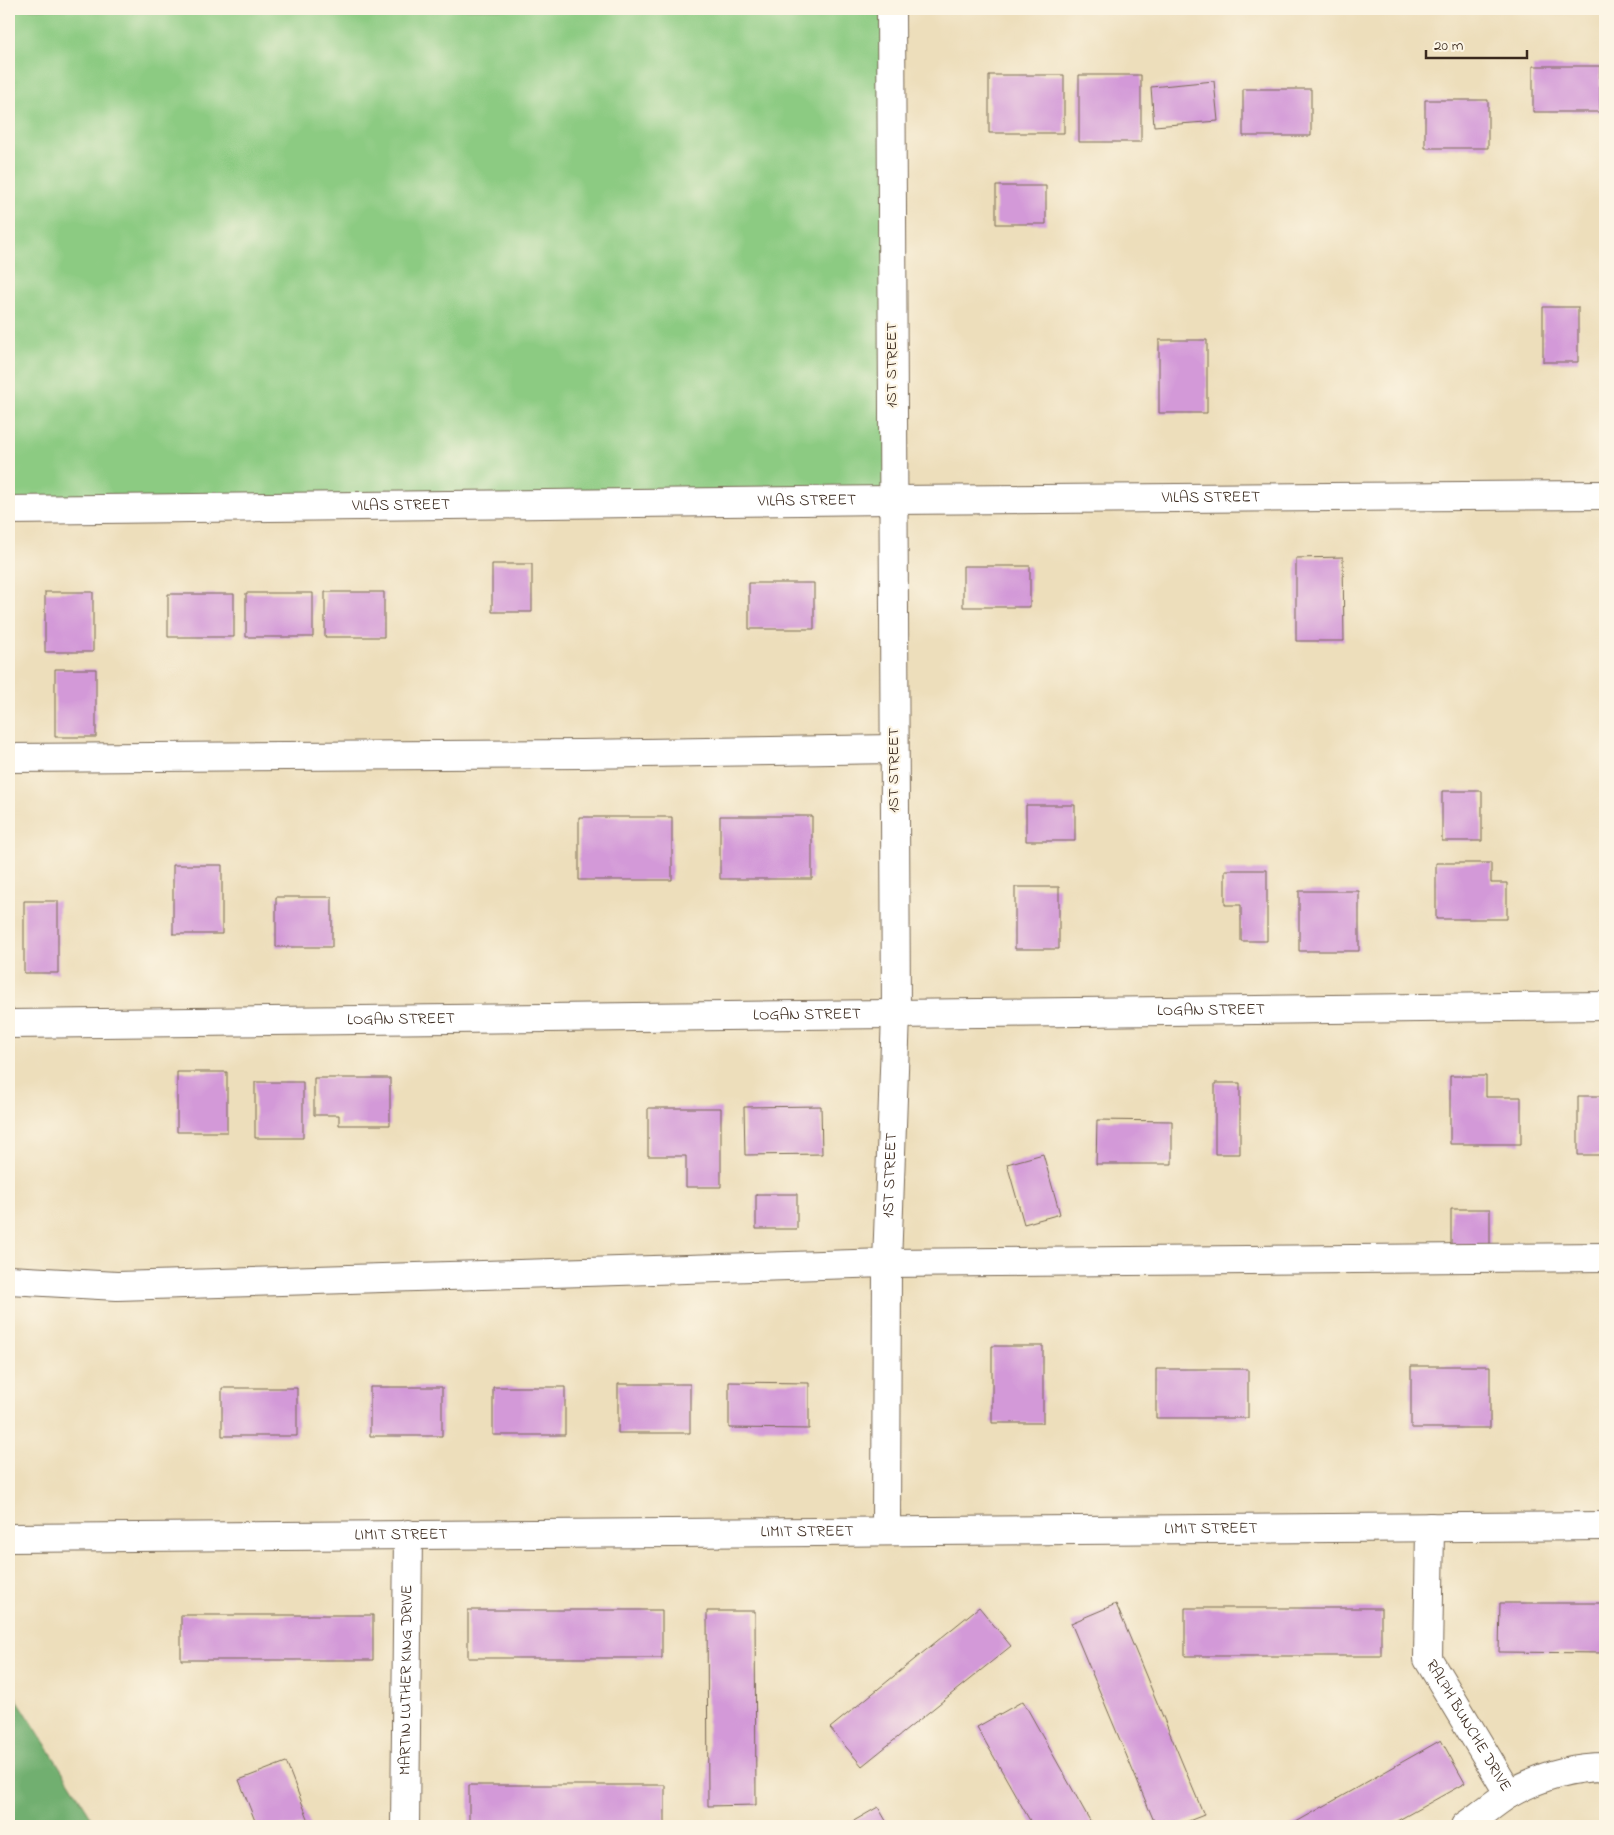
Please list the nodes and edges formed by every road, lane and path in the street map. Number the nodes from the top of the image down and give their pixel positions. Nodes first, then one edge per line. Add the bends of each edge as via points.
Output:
1 (891, 9) edge
2 (1605, 495) edge
3 (892, 500) junction
4 (9, 510) edge
5 (894, 749) junction
6 (9, 758) edge
7 (1605, 1006) edge
8 (896, 1015) junction
9 (9, 1024) edge
10 (1605, 1257) edge
11 (887, 1263) junction
12 (9, 1280) edge
13 (1605, 1526) edge
14 (1430, 1527) junction
15 (886, 1530) junction
16 (408, 1534) junction
17 (9, 1538) edge
18 (1605, 1767) edge
19 (1509, 1794) junction
20 (405, 1826) edge
21 (1465, 1826) edge

1 - 3 street, 1ST STREET
2 - 3 street, VILAS STREET
3 - 4 street, VILAS STREET
3 - 5 street, 1ST STREET
5 - 6 street
5 - 8 street, 1ST STREET
7 - 8 street, LOGAN STREET
8 - 9 street, LOGAN STREET
8 - 11 street, 1ST STREET
10 - 11 street
11 - 12 street via 117,1286
11 - 15 street, 1ST STREET
13 - 14 street, LIMIT STREET
14 - 15 street, LIMIT STREET
14 - 19 street, RALPH BUNCHE DRIVE via 1428,1659
15 - 16 street, LIMIT STREET
16 - 17 street, LIMIT STREET
16 - 20 street, MARTIN LUTHER KING DRIVE
18 - 19 street, RALPH BUNCHE DRIVE via 1585,1767 1538,1780
19 - 21 street

